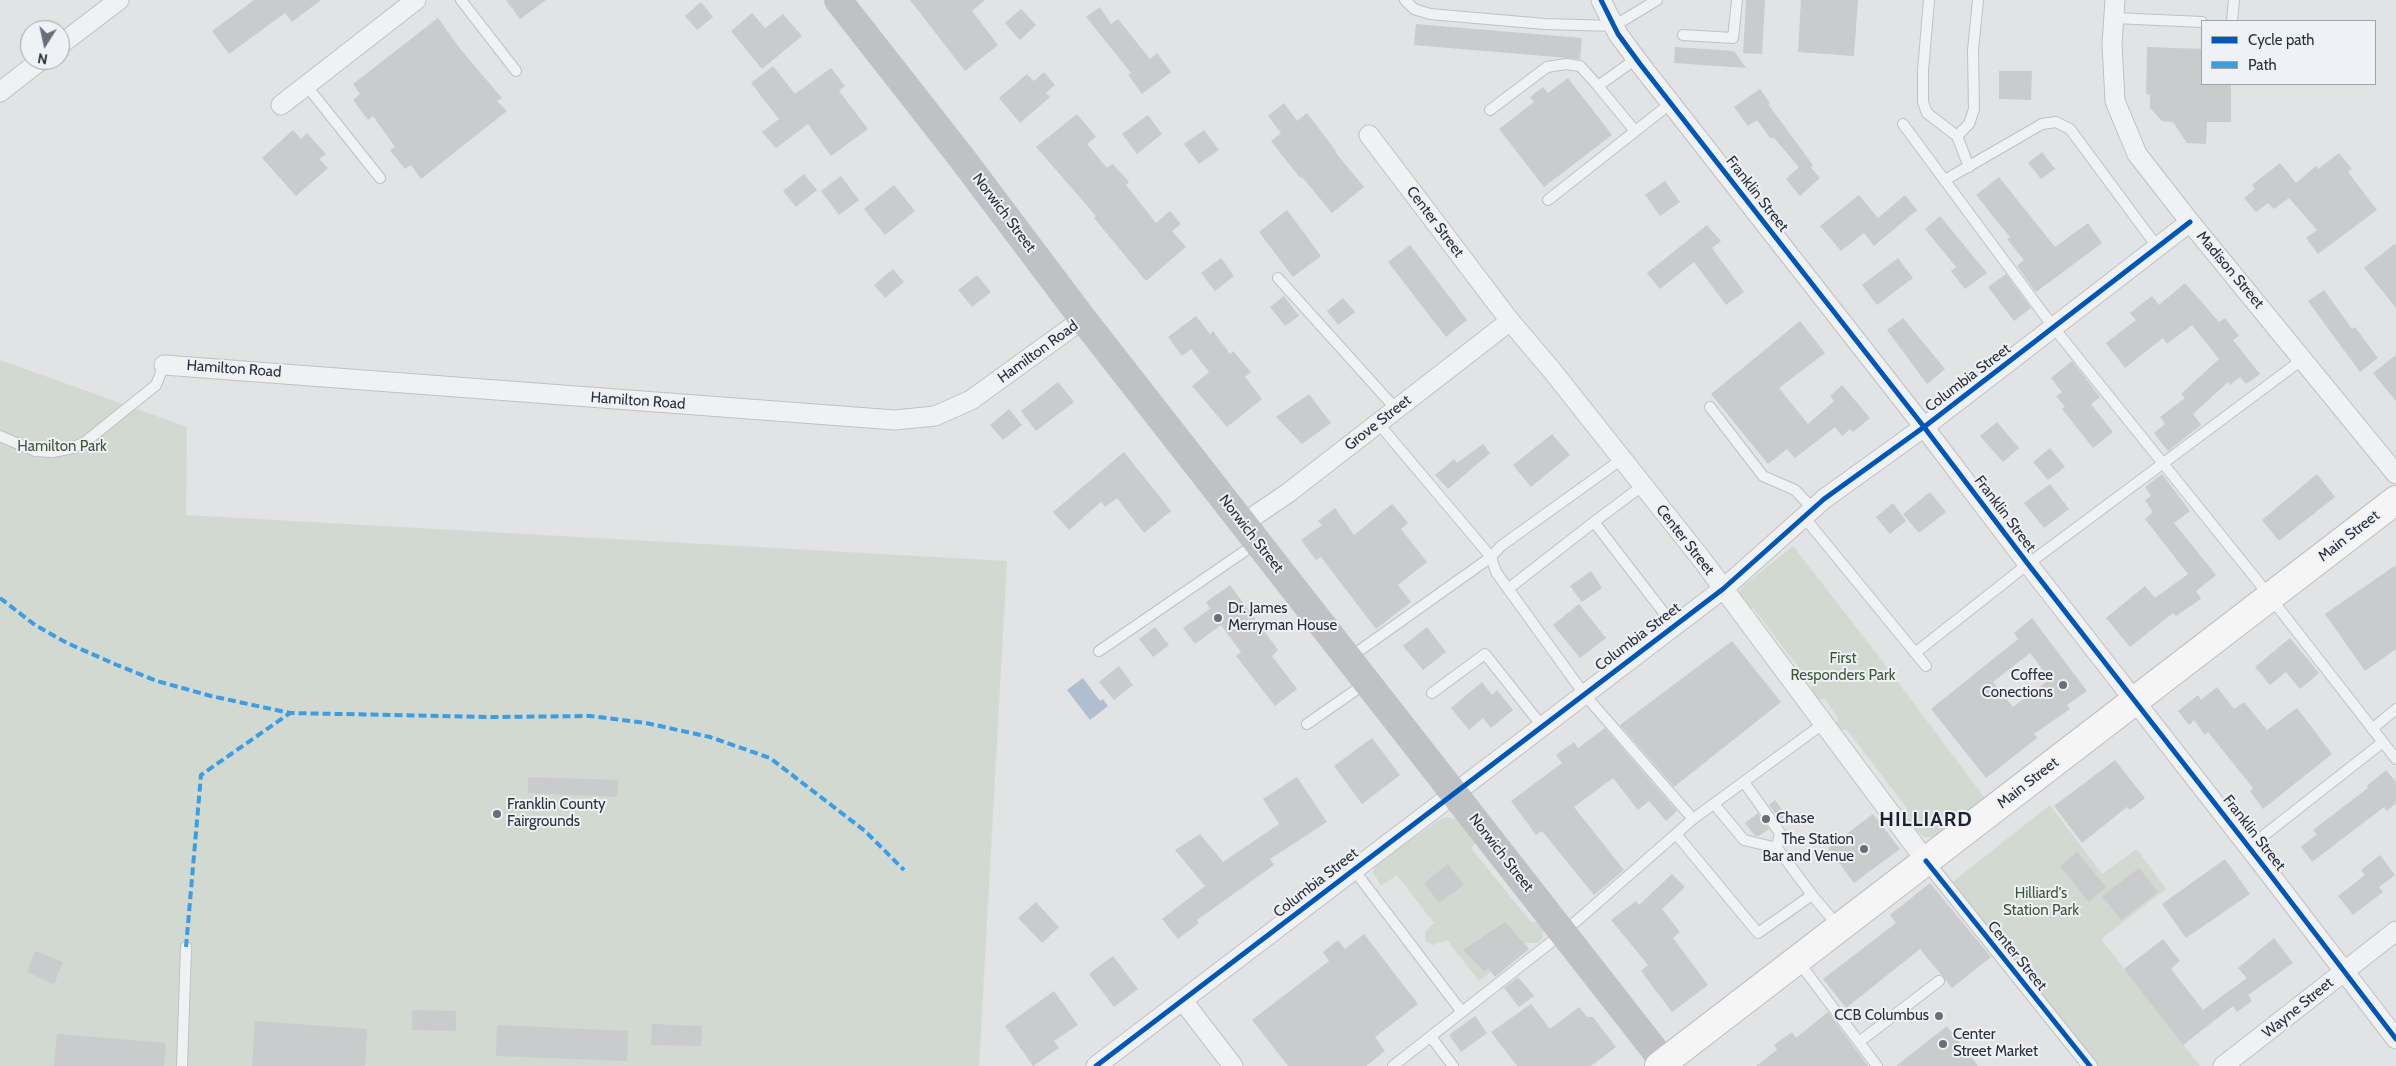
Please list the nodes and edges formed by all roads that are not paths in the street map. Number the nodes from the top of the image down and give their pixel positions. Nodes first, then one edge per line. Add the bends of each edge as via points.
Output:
1 (120, 0) edge
2 (416, 0) edge
3 (461, 0) edge
4 (838, 0) edge
5 (1405, 0) edge
6 (1602, 0) edge
7 (1657, 0) edge
8 (1737, 0) edge
9 (1929, 0) edge
10 (1978, 0) edge
11 (2234, 0) edge
12 (2114, 9) edge
13 (2232, 20) edge
14 (2201, 22) edge
15 (1614, 26) junction
16 (1683, 35) dead end
17 (70, 38) edge
18 (1636, 59) junction
19 (28, 70) edge
20 (516, 72) dead end
21 (306, 85) junction
22 (1598, 86) junction
23 (0, 92) edge
24 (1671, 103) junction
25 (281, 105) dead end
26 (1490, 110) dead end
27 (1903, 124) dead end
28 (1635, 131) junction
29 (1369, 135) dead end
30 (1957, 136) junction
31 (1969, 167) junction
32 (380, 178) dead end
33 (1945, 180) junction
34 (1548, 200) dead end
35 (2190, 222) junction
36 (2158, 248) junction
37 (1278, 278) dead end
38 (1083, 319) junction
39 (1510, 321) junction
40 (2054, 328) junction
41 (2303, 359) junction
42 (164, 365) joint
43 (1710, 407) dead end
44 (1396, 409) junction
45 (1378, 423) junction
46 (1924, 427) junction
47 (0, 436) edge
48 (1622, 459) junction
49 (2164, 464) junction
50 (2396, 474) edge
51 (1642, 486) junction
52 (2396, 500) edge
53 (1809, 513) junction
54 (1594, 522) junction
55 (1251, 532) junction
56 (1491, 557) junction
57 (2028, 564) junction
58 (1508, 589) junction
59 (1723, 589) junction
60 (2270, 597) junction
61 (1674, 626) junction
62 (1099, 651) dead end
63 (1915, 653) junction
64 (1349, 659) junction
65 (1926, 666) dead end
66 (1367, 683) junction
67 (1432, 693) dead end
68 (1584, 694) junction
69 (2134, 701) junction
70 (2396, 709) edge
71 (1824, 723) junction
72 (1307, 724) dead end
73 (1542, 726) junction
74 (2372, 728) junction
75 (2383, 742) junction
76 (2396, 759) edge
77 (1744, 782) junction
78 (1454, 794) junction
79 (1714, 804) junction
80 (1693, 819) junction
81 (1676, 834) junction
82 (2249, 847) junction
83 (1777, 848) junction
84 (1926, 861) junction
85 (1354, 870) junction
86 (1812, 895) junction
87 (1839, 928) junction
88 (2396, 931) edge
89 (1564, 932) junction
90 (186, 947) dead end
91 (1797, 960) junction
92 (2344, 970) junction
93 (1939, 981) dead end
94 (1183, 1001) junction
95 (1462, 1012) junction
96 (1431, 1037) junction
97 (2396, 1039) edge
98 (1859, 1042) junction
99 (2230, 1064) edge
100 (1664, 1065) edge
101 (182, 1066) edge
102 (1096, 1066) edge
103 (1233, 1066) edge
104 (1394, 1066) edge
105 (1454, 1066) edge
106 (1877, 1066) edge
107 (2090, 1066) edge

1 - 17 street
2 - 21 street
3 - 20 lane
4 - 38 main road, Norwich Street
5 - 15 lane via 1414,9 1430,14
6 - 15 street, Franklin Street
7 - 15 lane
8 - 16 lane via 1733,38
9 - 30 lane via 1923,102 1927,113
10 - 30 lane via 1973,50 1974,109 1969,124
11 - 13 lane
12 - 14 lane
12 - 35 street, Madison Street via 2115,101 2137,154
15 - 18 street, Franklin Street
18 - 22 lane
18 - 24 street, Franklin Street
19 - 23 street
21 - 25 street
21 - 32 lane
22 - 26 lane via 1580,66 1546,67
22 - 28 lane
24 - 28 lane
24 - 46 street, Franklin Street
27 - 33 lane
28 - 34 lane
29 - 39 street, Center Street
30 - 31 lane
31 - 33 lane
31 - 36 lane via 2042,124 2056,122 2070,128
33 - 40 lane
35 - 36 street, Columbia Street
35 - 41 street, Madison Street
36 - 40 street, Columbia Street
37 - 44 lane
38 - 42 street, Hamilton Road via 971,400 935,416 895,420
38 - 55 main road, Norwich Street
39 - 44 street, Grove Street
39 - 48 street, Center Street
40 - 46 street, Columbia Street
40 - 49 lane
41 - 49 lane
41 - 50 street, Madison Street
42 - 47 lane via 156,385 85,442 70,449 35,451
43 - 53 lane via 1763,476 1795,490
44 - 45 street, Grove Street
45 - 55 street, Grove Street via 1288,493
45 - 56 lane
46 - 53 street, Columbia Street
46 - 57 street, Franklin Street
48 - 51 street, Center Street
48 - 56 lane via 1501,546
49 - 57 lane
49 - 60 lane
51 - 54 lane
51 - 59 street, Center Street
52 - 60 main road, Main Street
53 - 59 street, Columbia Street
53 - 63 lane
54 - 58 lane
54 - 61 lane
55 - 62 lane
55 - 64 main road, Norwich Street
56 - 58 lane via 1496,572
56 - 64 lane
57 - 63 lane
57 - 69 street, Franklin Street
58 - 68 lane
59 - 61 street, Columbia Street
59 - 71 street, Center Street
60 - 69 main road, Main Street
60 - 74 lane
61 - 68 street, Columbia Street
63 - 65 lane
64 - 66 main road, Norwich Street
66 - 72 lane
66 - 78 main road, Norwich Street
67 - 73 lane via 1485,654
68 - 73 street, Columbia Street
68 - 80 lane
69 - 82 street, Franklin Street
69 - 84 main road, Main Street
70 - 74 lane
71 - 77 lane
71 - 84 street, Center Street
73 - 78 street, Columbia Street
74 - 75 lane
75 - 76 lane
75 - 82 lane
77 - 79 lane
77 - 83 lane via 1780,833
78 - 85 street, Columbia Street
78 - 89 main road, Norwich Street
79 - 80 lane
79 - 83 lane via 1744,840
80 - 81 lane
81 - 86 lane via 1758,933
81 - 89 lane
82 - 92 street, Franklin Street
83 - 86 lane
84 - 87 main road, Main Street
84 - 107 street, Center Street
85 - 94 street, Columbia Street
85 - 95 lane
86 - 87 lane
87 - 91 main road, Main Street
88 - 92 street, Wayne Street
89 - 95 lane
89 - 100 main road, Norwich Street
90 - 101 lane
91 - 98 lane
91 - 100 main road, Main Street
92 - 97 street, Franklin Street
92 - 99 street, Wayne Street
93 - 98 lane
94 - 102 street, Columbia Street
94 - 103 street
95 - 96 lane
96 - 104 lane
96 - 105 lane
98 - 106 lane

